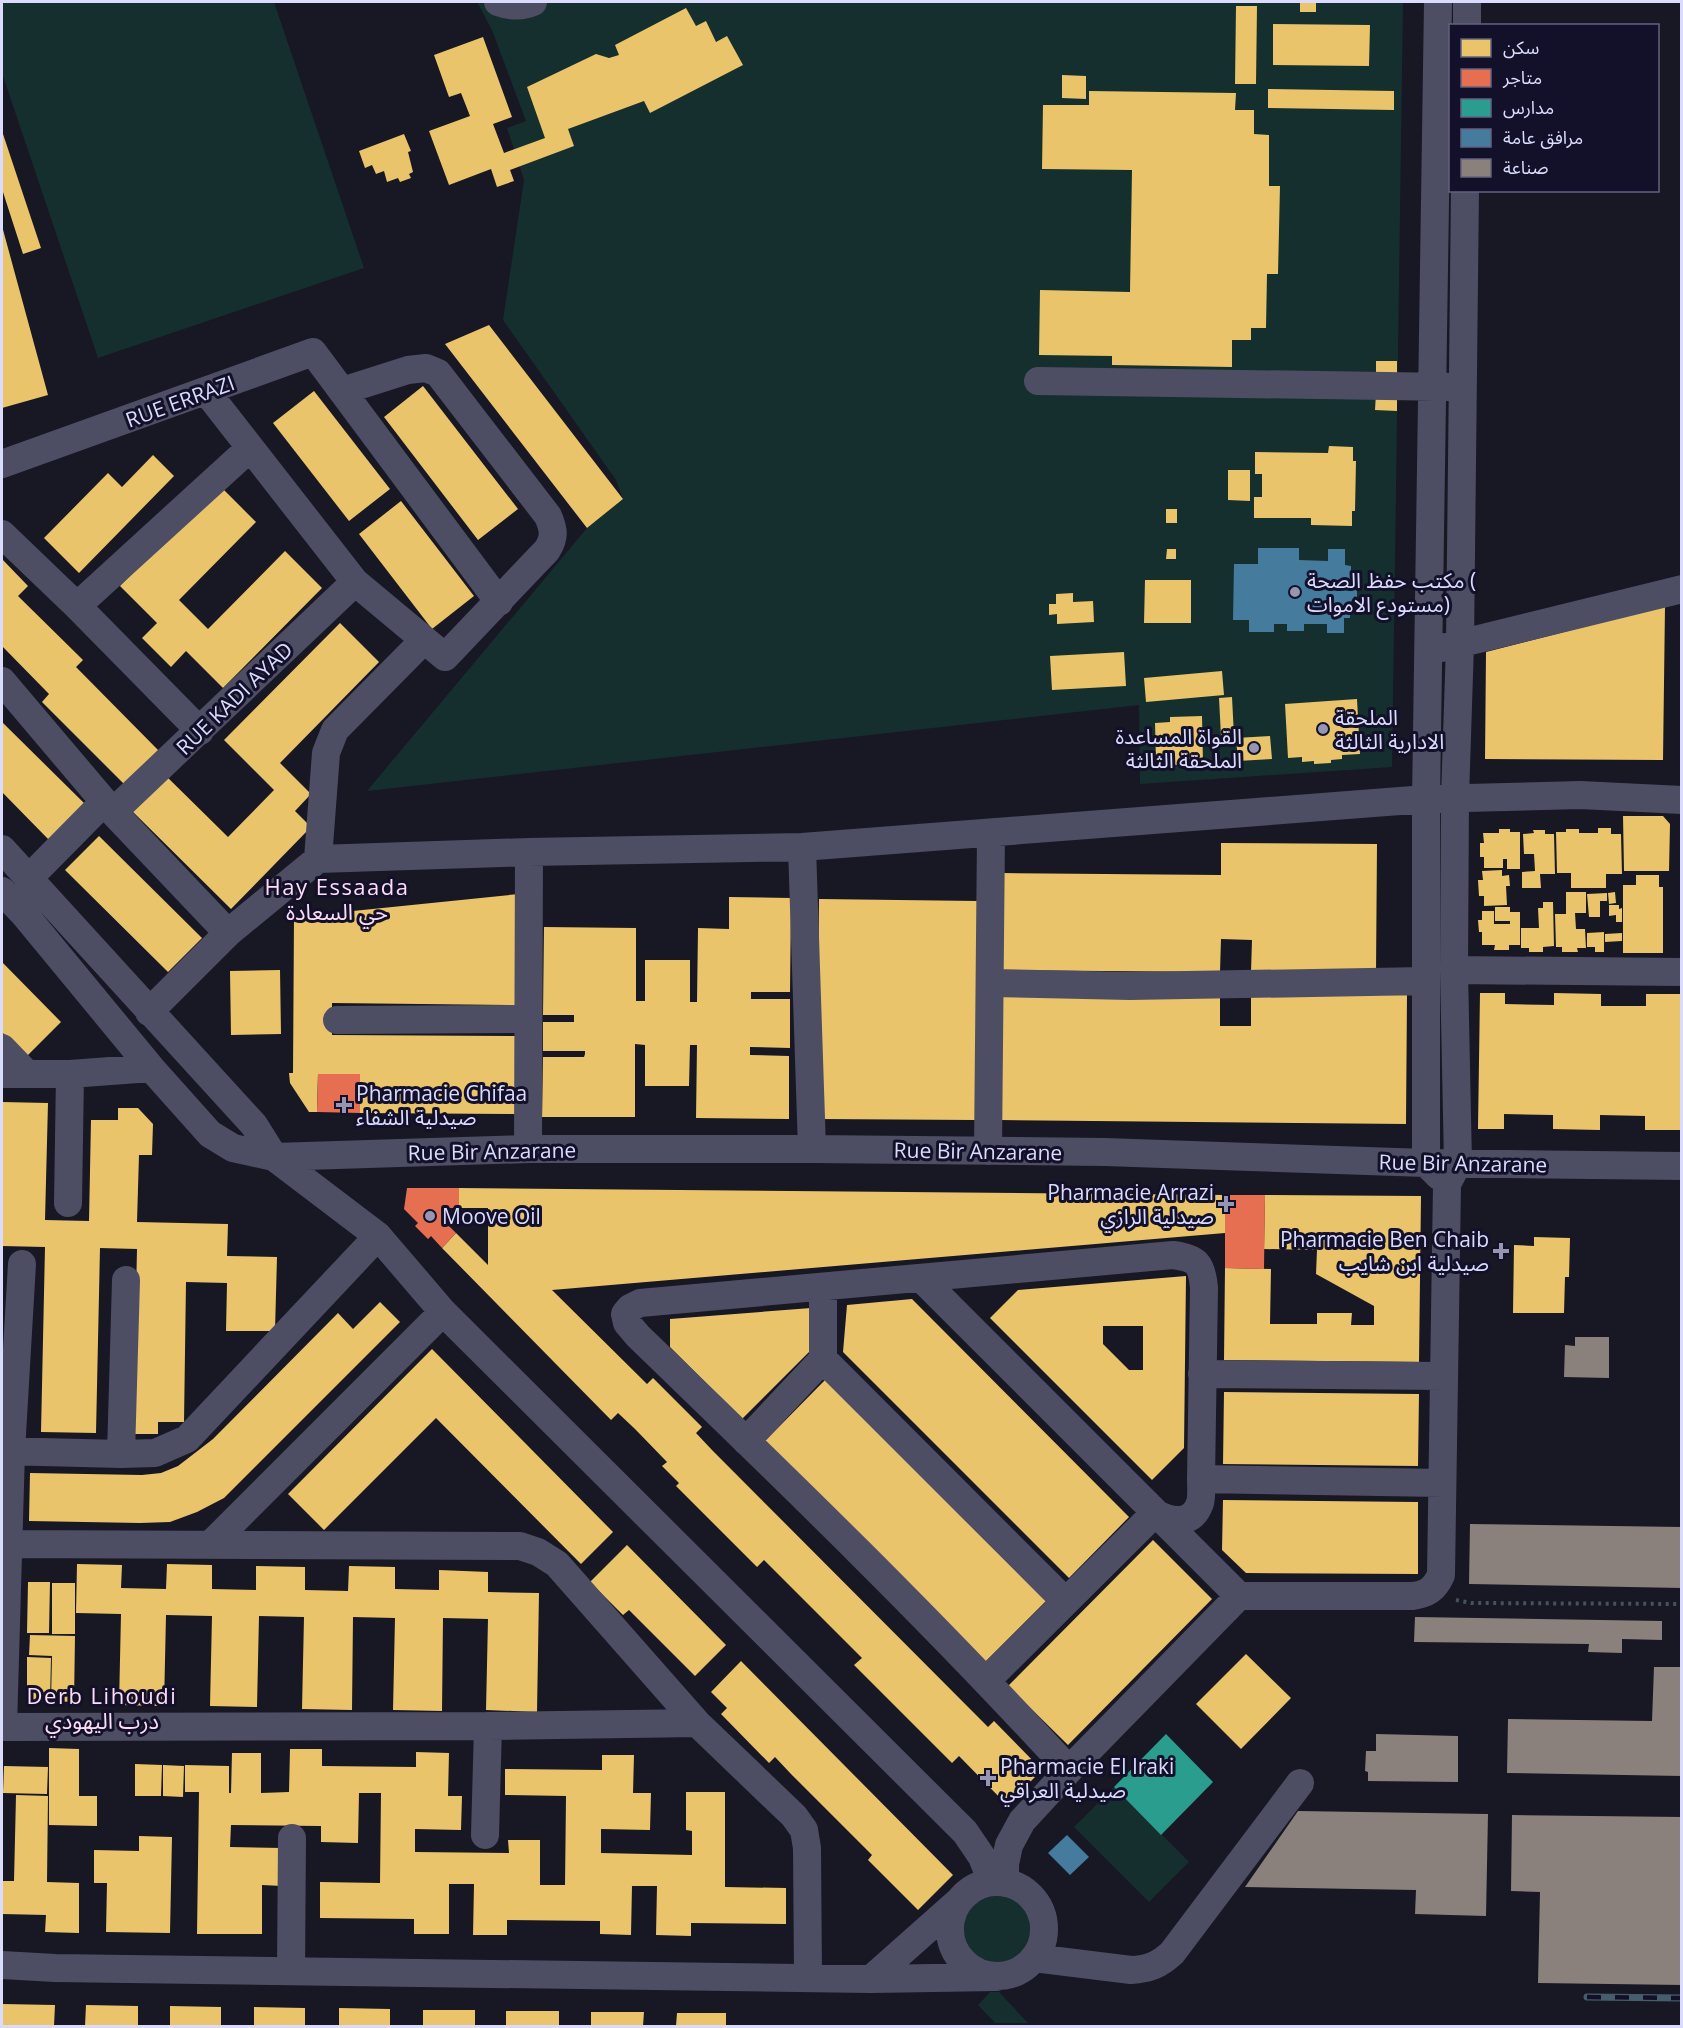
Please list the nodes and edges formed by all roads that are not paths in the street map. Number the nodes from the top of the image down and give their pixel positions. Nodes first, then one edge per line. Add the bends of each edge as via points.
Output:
1 (498, 2) edge
2 (533, 2) edge
3 (1438, 2) edge
4 (1467, 2) edge
5 (1467, 24) edge
6 (1444, 112) edge
7 (1465, 192) edge
8 (1038, 381) dead end
9 (1433, 386) junction
10 (1462, 387) junction
11 (342, 391) junction
12 (206, 392) junction
13 (250, 448) junction
14 (2, 464) edge
15 (2, 534) edge
16 (355, 582) junction
17 (1682, 589) edge
18 (499, 602) junction
19 (77, 606) junction
20 (1460, 644) junction
21 (434, 649) junction
22 (1429, 651) junction
23 (2, 681) edge
24 (200, 731) junction
25 (1455, 798) junction
26 (1426, 799) junction
27 (1682, 800) edge
28 (108, 807) junction
29 (990, 834) junction
30 (802, 847) junction
31 (2, 849) edge
32 (529, 852) junction
33 (318, 859) junction
34 (28, 879) junction
35 (2, 891) edge
36 (228, 933) junction
37 (1454, 970) junction
38 (1682, 972) edge
39 (1426, 981) junction
40 (990, 983) junction
41 (149, 1012) junction
42 (528, 1019) junction
43 (337, 1020) dead end
44 (2, 1048) edge
45 (151, 1068) junction
46 (14, 1074) edge
47 (70, 1074) junction
48 (528, 1149) junction
49 (812, 1149) junction
50 (988, 1151) junction
51 (274, 1157) junction
52 (1426, 1163) junction
53 (1682, 1166) edge
54 (1452, 1174) junction
55 (68, 1203) dead end
56 (378, 1236) junction
57 (22, 1264) dead end
58 (921, 1278) junction
59 (126, 1280) dead end
60 (823, 1288) junction
61 (443, 1312) junction
62 (823, 1359) junction
63 (1202, 1374) junction
64 (1444, 1376) junction
65 (746, 1441) junction
66 (6, 1451) edge
67 (121, 1454) junction
68 (1201, 1479) junction
69 (1442, 1483) junction
70 (1155, 1513) junction
71 (5, 1544) edge
72 (210, 1545) junction
73 (1239, 1596) junction
74 (1065, 1601) junction
75 (987, 1680) junction
76 (697, 1723) junction
77 (488, 1726) junction
78 (2, 1727) edge
79 (1069, 1770) junction
80 (1300, 1783) dead end
81 (485, 1835) dead end
82 (292, 1838) dead end
83 (998, 1882) junction
84 (962, 1898) junction
85 (1034, 1958) junction
86 (2, 1965) edge
87 (291, 1971) junction
88 (808, 1977) junction
89 (996, 1977) junction
90 (871, 1979) junction

1 - 2 street via 511,6
3 - 6 street
4 - 5 street
6 - 9 street
7 - 10 street
8 - 9 street
9 - 10 street
9 - 22 street
10 - 20 street
11 - 12 street, RUE ERRAZI via 313,352
11 - 18 street, RUE ERRAZI
11 - 18 street via 408,370 426,368 438,373 548,516 554,540
12 - 13 street
12 - 14 street, RUE ERRAZI
13 - 16 street
13 - 19 street
15 - 19 street
16 - 21 street
16 - 24 street, RUE KADI AYAD
17 - 20 street
18 - 21 street
19 - 24 street
20 - 22 street
20 - 25 street
21 - 33 street via 335,730 326,753
22 - 26 street
23 - 28 street
24 - 28 street, RUE KADI AYAD
25 - 26 street
25 - 27 street via 1580,795
25 - 37 street
26 - 29 street
26 - 39 street
28 - 34 street, RUE KADI AYAD
28 - 36 street
29 - 30 street
29 - 40 street
30 - 32 street
30 - 49 street
31 - 34 street
32 - 33 street
32 - 42 street
33 - 36 street
34 - 41 street
35 - 45 street
36 - 41 street
37 - 38 street
37 - 54 street
39 - 40 street via 1130,986
39 - 52 street
40 - 50 street
41 - 51 street via 254,1125
42 - 43 street
42 - 48 street
44 - 46 street
45 - 47 street
45 - 51 street via 210,1134 233,1148
46 - 47 street
47 - 55 street
48 - 49 street, Rue Bir Anzarane
48 - 51 street, Rue Bir Anzarane
49 - 50 street, Rue Bir Anzarane
50 - 52 street, Rue Bir Anzarane
51 - 56 street
52 - 54 street, Rue Bir Anzarane
53 - 54 street, Rue Bir Anzarane
54 - 64 street
56 - 61 street
56 - 67 street via 187,1439 155,1453
57 - 66 street
58 - 60 street
58 - 63 street via 1173,1255 1187,1257 1202,1272
58 - 70 street
59 - 67 street
60 - 62 street
60 - 65 street via 640,1303 625,1314 638,1336
61 - 72 street
61 - 83 street via 965,1832
62 - 65 street
62 - 74 street
63 - 64 street
63 - 68 street
64 - 69 street
65 - 75 street
66 - 67 street
66 - 71 street
68 - 69 street
68 - 70 street via 1199,1504 1191,1516 1178,1521
69 - 73 street via 1441,1575 1436,1587 1424,1594
70 - 73 street
70 - 74 street
71 - 72 street
71 - 78 street
72 - 76 street via 520,1545 557,1563
73 - 79 street
74 - 75 street
75 - 79 street
76 - 77 street
76 - 88 street via 804,1830
77 - 78 street
77 - 81 street
79 - 83 street via 1022,1821 1009,1845
80 - 85 street via 1161,1964 1131,1970
82 - 87 street
83 - 84 street via 977,1887
83 - 85 street via 1018,1887 1037,1904 1044,1935
84 - 89 street via 951,1917 954,1950 975,1971
84 - 90 street
85 - 89 street via 1017,1972
86 - 87 street
87 - 88 street
88 - 90 street
89 - 90 street

